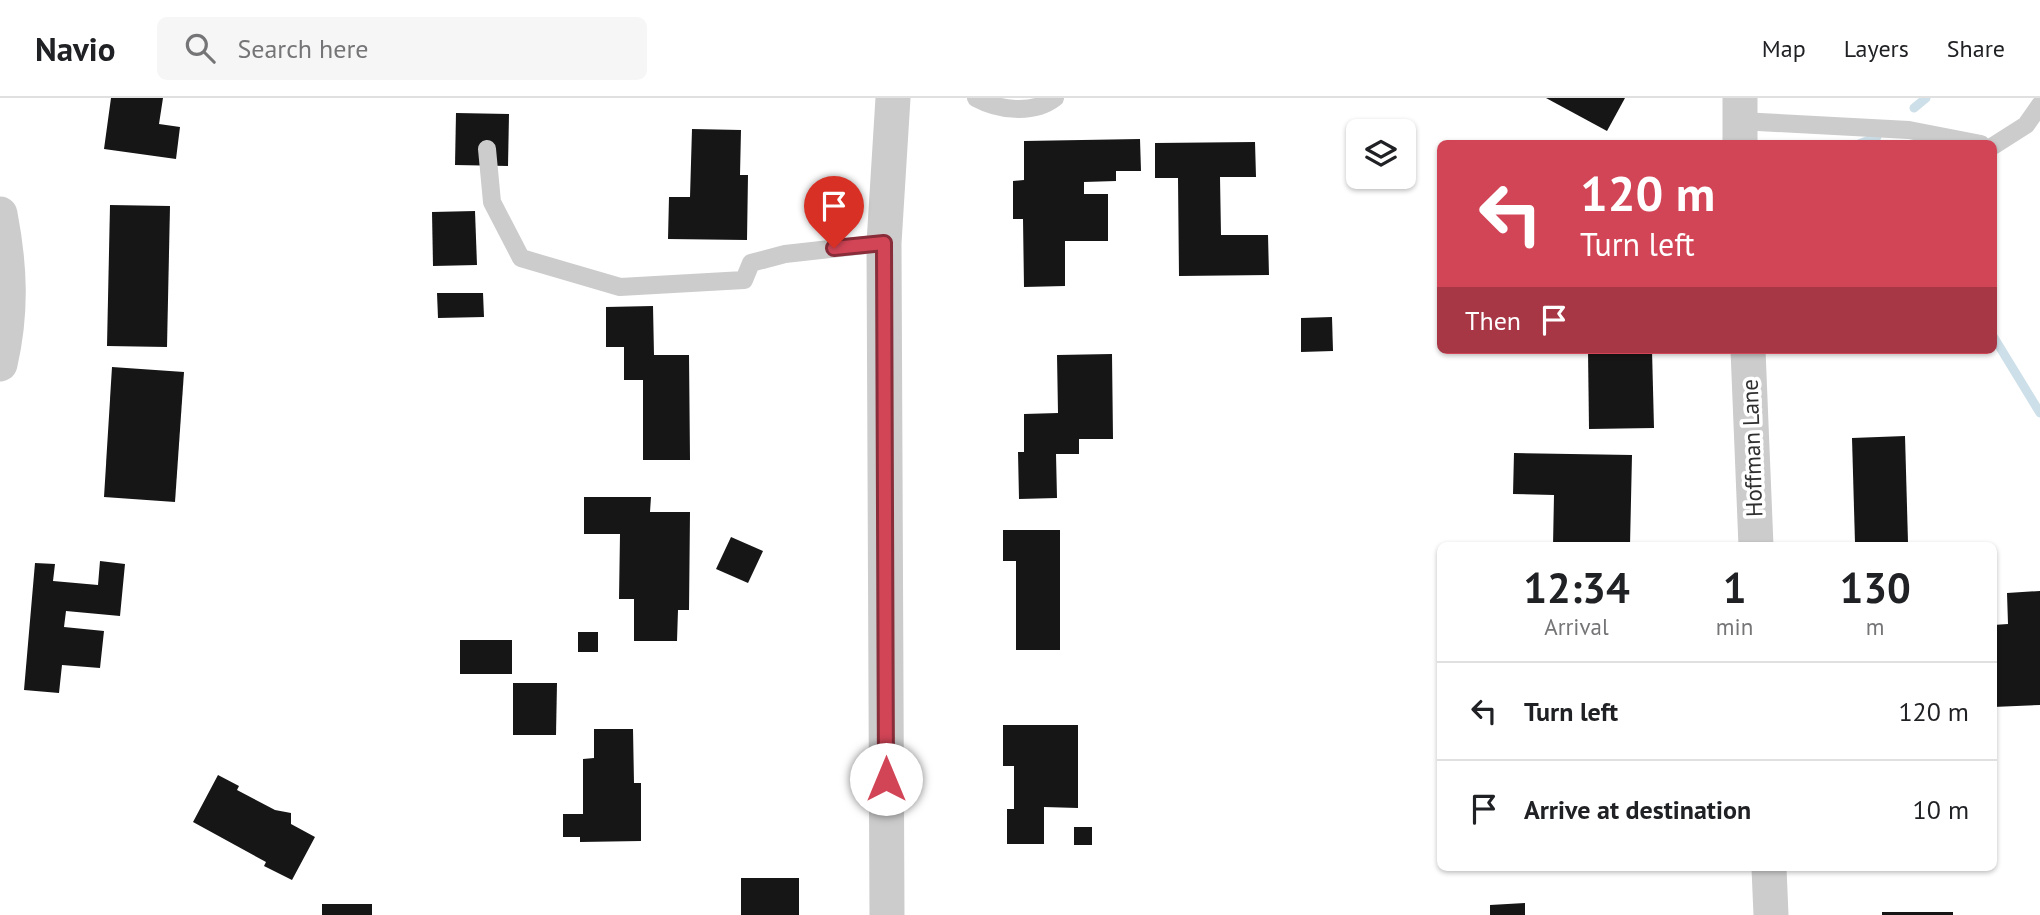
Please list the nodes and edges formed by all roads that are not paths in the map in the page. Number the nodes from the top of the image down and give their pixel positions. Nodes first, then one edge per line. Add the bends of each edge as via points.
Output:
1 (892, 98) edge
2 (976, 98) edge
3 (1055, 98) edge
4 (2040, 105) edge
5 (1740, 121) edge
6 (1960, 140) edge
7 (1997, 143) edge
8 (487, 149) dead end
9 (0, 214) edge
10 (884, 243) junction
11 (1748, 354) edge
12 (0, 364) edge
13 (1756, 542) edge
14 (1769, 871) edge
15 (887, 915) edge
16 (1771, 915) edge

1 - 10 street
2 - 3 lane via 994,108 1022,109
4 - 7 lane via 2026,125
5 - 6 lane via 1909,130
8 - 10 lane via 492,202 521,258 620,287 744,280 751,263 785,254
9 - 12 street via 10,290
10 - 15 street
11 - 13 street, Hoffman Lane
14 - 16 street

